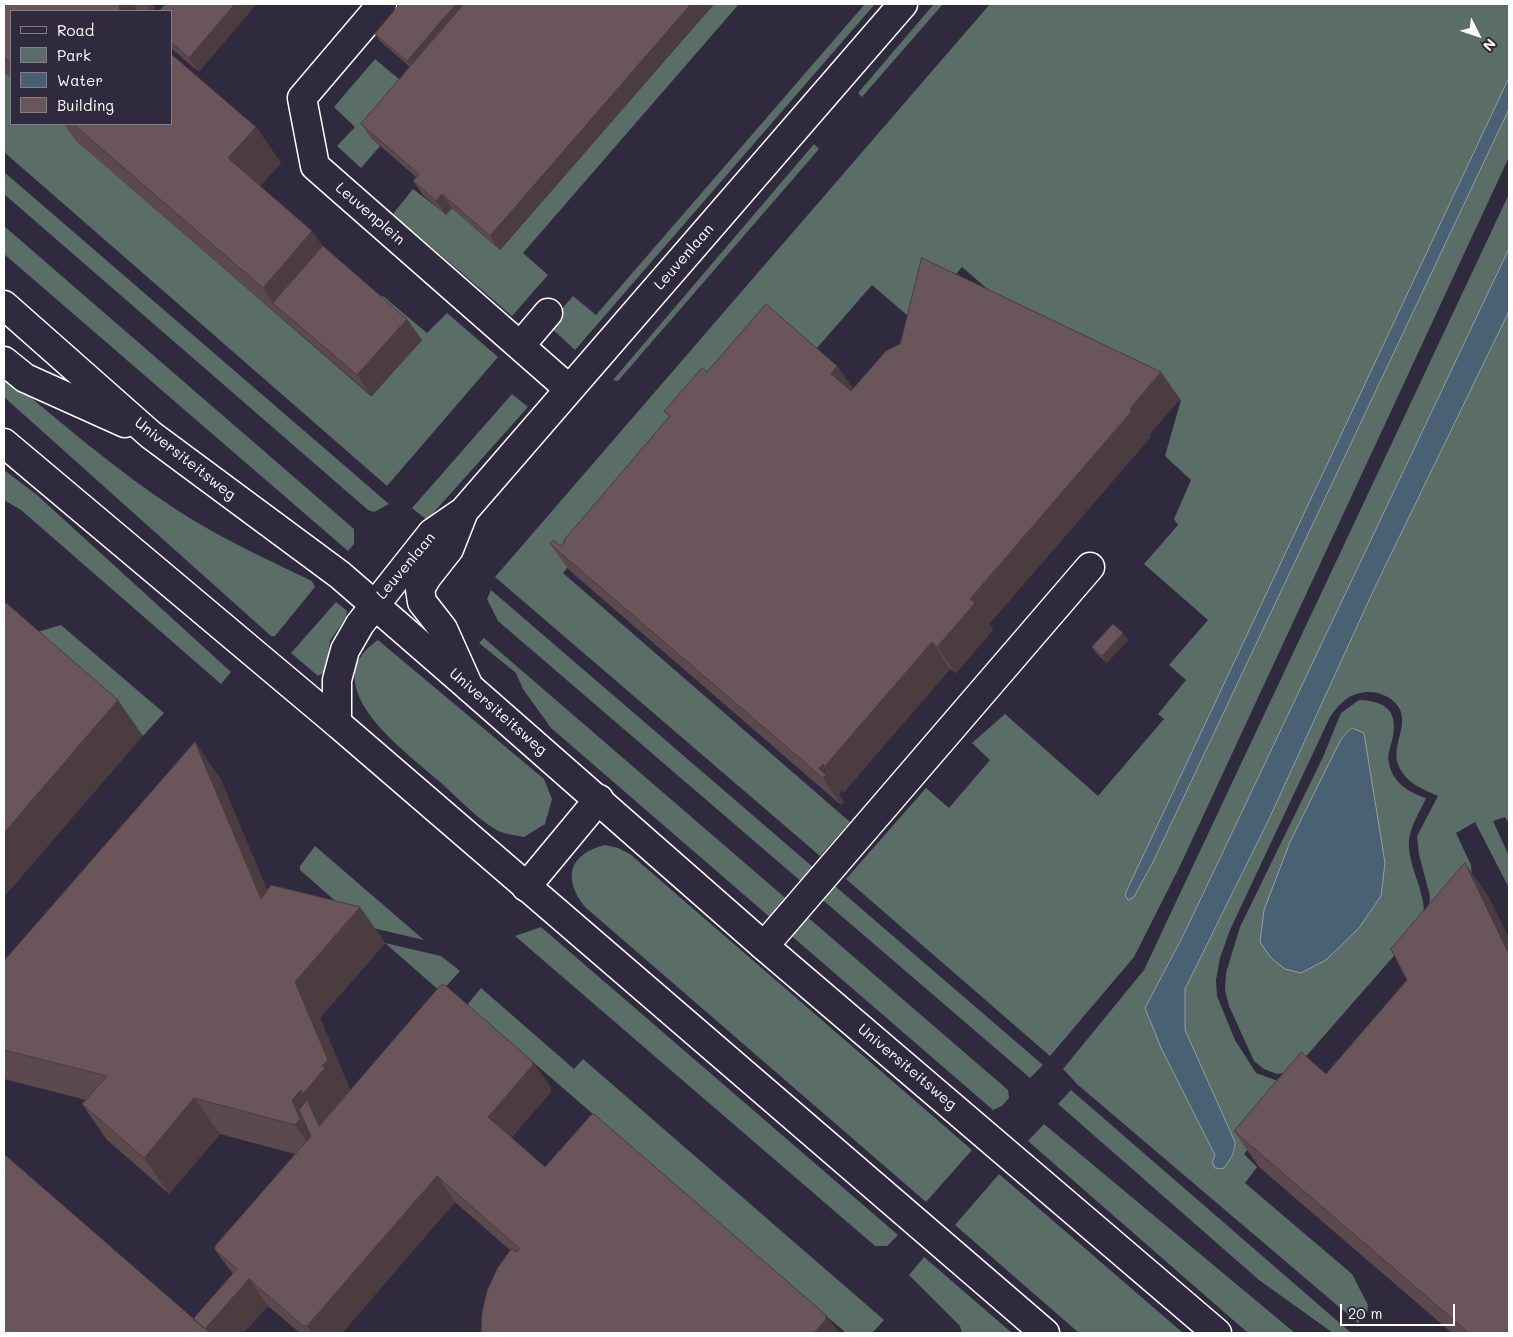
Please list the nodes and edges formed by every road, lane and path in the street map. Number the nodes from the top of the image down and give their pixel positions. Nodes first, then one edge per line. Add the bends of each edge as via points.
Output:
1 (382, 4) edge
2 (903, 4) edge
3 (4, 305) edge
4 (548, 313) dead end
5 (520, 346) junction
6 (4, 361) edge
7 (569, 389) junction
8 (151, 435) junction
9 (4, 443) edge
10 (464, 511) junction
11 (1090, 567) dead end
12 (374, 604) junction
13 (469, 687) junction
14 (337, 723) junction
15 (599, 799) junction
16 (526, 887) junction
17 (764, 946) junction
18 (1045, 1333) edge
19 (1216, 1333) edge

1 - 5 main road, Leuvenplein via 302,98 315,166
2 - 7 main road, Leuvenlaan
3 - 8 main road, Universiteitsweg
4 - 5 main road
5 - 7 main road, Leuvenplein
6 - 8 main road via 25,378
7 - 10 main road, Leuvenlaan
8 - 12 main road, Universiteitsweg via 340,575
9 - 14 main road
10 - 12 main road, Leuvenlaan via 432,533
10 - 13 main road, Leuvenlaan via 449,549 420,589 422,602 443,629
11 - 17 main road
12 - 13 main road, Universiteitsweg
12 - 14 main road via 346,650 337,680
13 - 15 main road, Universiteitsweg
14 - 16 main road
15 - 16 main road
15 - 17 main road, Universiteitsweg
16 - 18 main road
17 - 19 main road, Universiteitsweg

